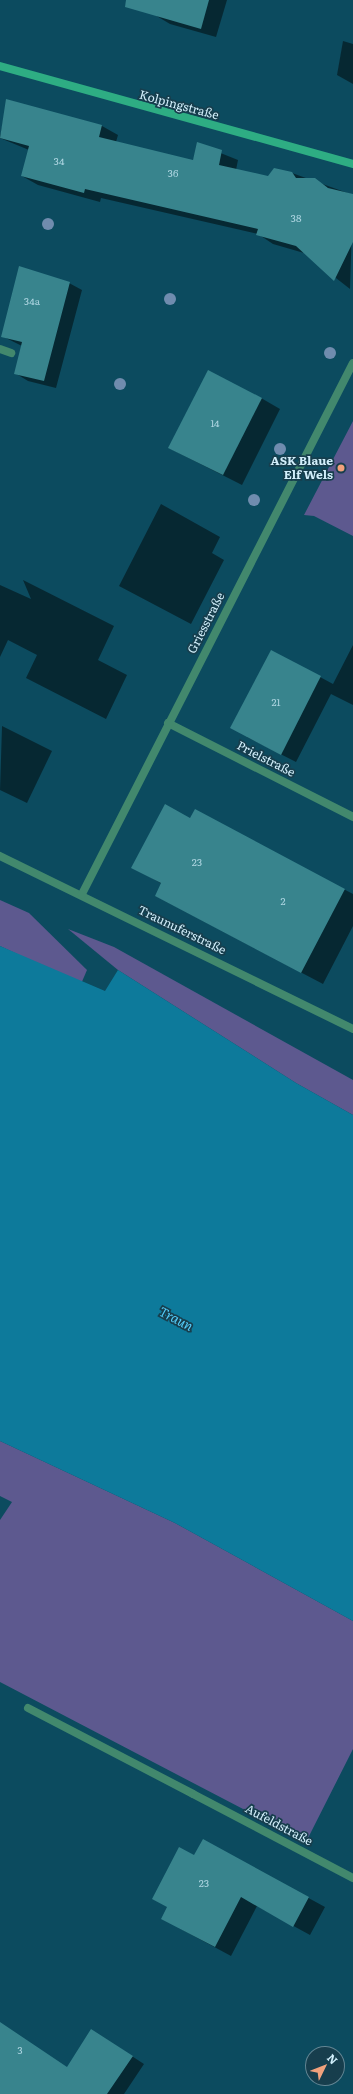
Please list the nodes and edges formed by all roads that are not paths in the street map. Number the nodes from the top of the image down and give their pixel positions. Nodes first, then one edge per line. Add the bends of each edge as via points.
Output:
1 (0, 66) edge
2 (353, 164) edge
3 (0, 349) edge
4 (12, 353) dead end
5 (353, 363) edge
6 (168, 722) junction
7 (353, 817) edge
8 (0, 856) edge
9 (82, 894) junction
10 (353, 1029) edge
11 (28, 1708) dead end
12 (353, 1878) edge

1 - 2 street, Kolpingstraße
3 - 4 street
5 - 6 street, Griesstraße
6 - 7 street, Prielstraße
6 - 9 street, Griesstraße
8 - 9 street, Traunuferstraße
9 - 10 street, Traunuferstraße
11 - 12 street, Aufeldstraße

